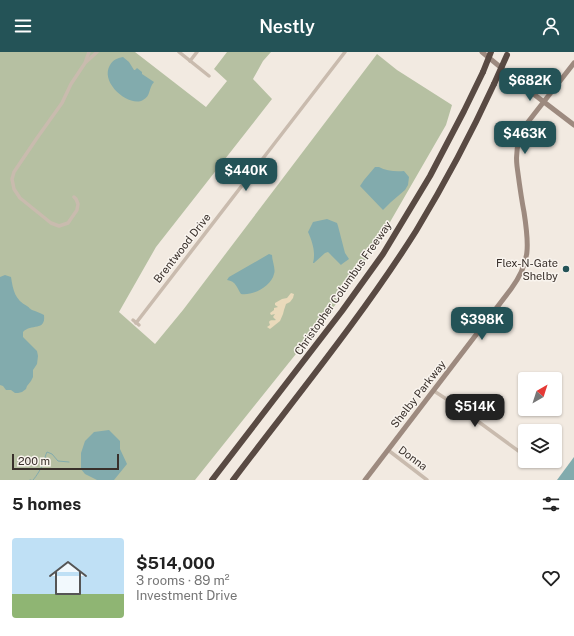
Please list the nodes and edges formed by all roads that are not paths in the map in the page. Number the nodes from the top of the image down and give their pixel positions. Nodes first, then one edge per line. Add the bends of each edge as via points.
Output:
1 (89, 52) edge
2 (97, 52) edge
3 (179, 52) edge
4 (197, 52) edge
5 (345, 52) edge
6 (482, 52) edge
7 (491, 52) edge
8 (507, 54) edge
9 (190, 61) junction
10 (85, 62) junction
11 (574, 63) edge
12 (209, 76) dead end
13 (544, 102) junction
14 (574, 125) edge
15 (74, 197) dead end
16 (136, 323) dead end
17 (434, 391) junction
18 (388, 450) junction
19 (518, 451) edge
20 (212, 480) edge
21 (233, 480) edge
22 (365, 480) edge
23 (427, 480) edge

1 - 10 street
2 - 10 street
3 - 9 street
4 - 9 street
5 - 16 street, Brentwood Drive
6 - 13 street
7 - 20 highway, Christopher Columbus Freeway, bridge via 437,164 383,254
8 - 21 highway, bridge via 468,138 416,230 343,336
9 - 12 street
10 - 15 street via 62,103 14,172 12,179 14,189 20,198 51,223 59,226 68,223 77,210 78,204
11 - 13 street, Shelby Parkway
13 - 14 street
13 - 17 street, Shelby Parkway via 528,122 518,142 517,166 528,242 522,272
17 - 18 street, Shelby Parkway
17 - 19 street
18 - 22 street, Shelby Parkway
18 - 23 street, Donna

